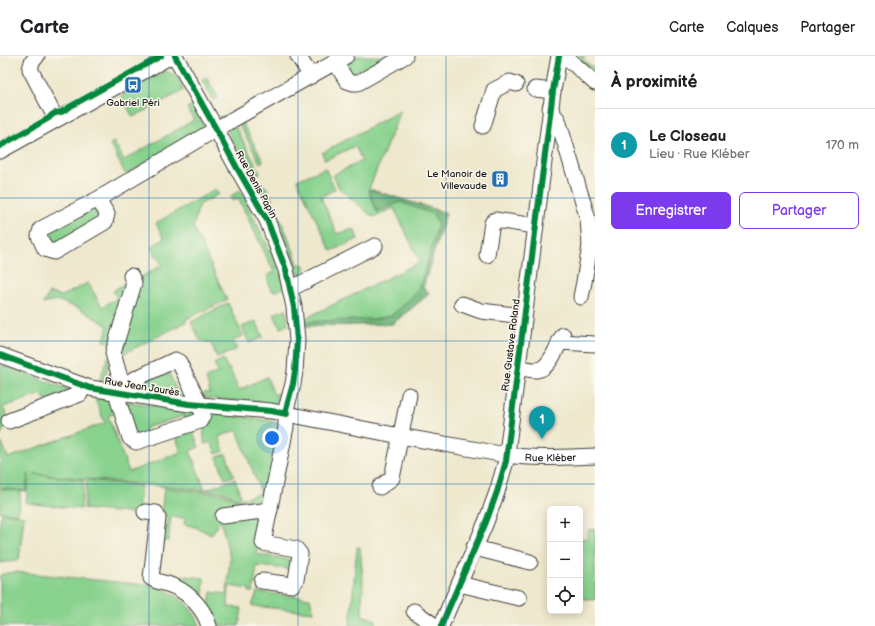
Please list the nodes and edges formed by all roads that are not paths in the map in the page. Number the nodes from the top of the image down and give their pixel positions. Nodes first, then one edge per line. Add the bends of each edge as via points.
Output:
1 (171, 56) edge
2 (175, 56) edge
3 (298, 56) edge
4 (405, 56) edge
5 (564, 56) edge
6 (340, 59) edge
7 (28, 67) edge
8 (311, 76) junction
9 (595, 83) edge
10 (516, 84) dead end
11 (535, 89) dead end
12 (553, 91) junction
13 (550, 108) junction
14 (56, 119) junction
15 (484, 126) dead end
16 (216, 129) junction
17 (0, 151) edge
18 (98, 199) dead end
19 (535, 226) junction
20 (375, 246) dead end
21 (592, 247) edge
22 (487, 255) dead end
23 (131, 276) dead end
24 (290, 289) junction
25 (580, 297) dead end
26 (462, 304) dead end
27 (524, 316) junction
28 (595, 344) edge
29 (0, 355) edge
30 (517, 368) junction
31 (82, 385) junction
32 (121, 389) junction
33 (409, 395) dead end
34 (200, 405) junction
35 (287, 414) junction
36 (9, 422) dead end
37 (400, 436) junction
38 (506, 455) junction
39 (595, 456) edge
40 (380, 487) dead end
41 (270, 510) junction
42 (145, 512) dead end
43 (223, 516) dead end
44 (474, 547) junction
45 (530, 562) dead end
46 (262, 582) dead end
47 (459, 584) junction
48 (519, 598) dead end
49 (414, 611) dead end
50 (209, 626) edge
51 (435, 626) edge
52 (441, 626) edge

1 - 14 street
2 - 16 street, Rue Denis Papin
3 - 8 street
4 - 6 street via 358,84 347,81
5 - 9 street
5 - 12 street, Rue Gustave Roland
6 - 8 street
7 - 14 street
8 - 16 street
10 - 15 street via 510,82 494,90
11 - 12 street
12 - 13 street, Rue Gustave Roland
13 - 19 street, Rue Gustave Roland
13 - 21 street via 558,120 588,218
14 - 17 street
16 - 18 street
16 - 24 street, Rue Denis Papin via 267,220 286,270
19 - 22 street via 494,220
19 - 27 street, Rue Gustave Roland
20 - 24 street
21 - 25 street
23 - 32 street via 134,283 113,353
24 - 35 street, Rue Denis Papin via 298,340
26 - 27 street via 481,311
27 - 30 street, Rue Gustave Roland
28 - 30 street via 561,339 543,368
29 - 31 street, Rue Jean Jaurès
30 - 38 street, Rue Gustave Roland
31 - 32 street, Rue Jean Jaurès via 90,388
31 - 36 street via 80,394
32 - 34 street, Rue Jean Jaurès
32 - 34 street via 175,360 179,362
32 - 34 street via 118,400 130,438 136,442 200,421 203,415
33 - 37 street
34 - 35 street, Rue Jean Jaurès
35 - 37 street, Rue Jean Jaurès
35 - 41 street, Rue Denis Papin
37 - 38 street, Rue Jean Jaurès
37 - 40 street via 392,478
38 - 39 street, Rue Kléber
38 - 44 street, Rue Gustave Roland via 493,503
41 - 43 street
41 - 46 street, Rue Denis Papin via 262,543 296,549 300,554 296,580 292,584
42 - 50 street via 156,514 158,518 151,578 187,594 203,613
44 - 45 street
44 - 47 street, Rue Gustave Roland
47 - 48 street
47 - 52 street, Rue Gustave Roland
49 - 51 street

